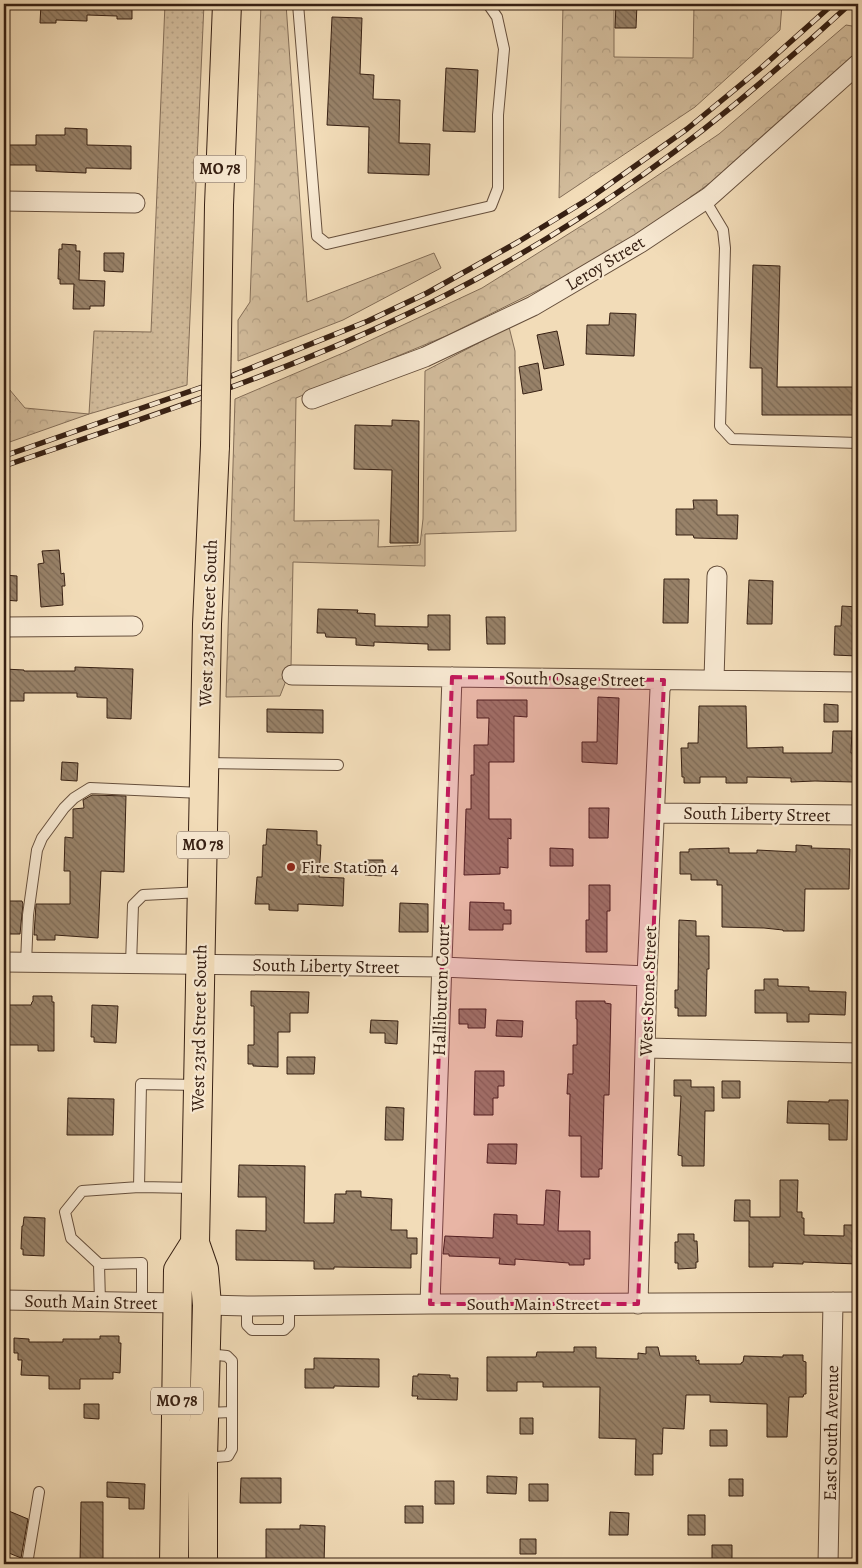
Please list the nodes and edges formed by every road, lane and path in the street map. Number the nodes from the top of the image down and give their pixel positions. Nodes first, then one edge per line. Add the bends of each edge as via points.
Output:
1 (227, 4) edge
2 (298, 4) edge
3 (488, 4) edge
4 (858, 64) edge
5 (705, 200) junction
6 (4, 201) edge
7 (136, 203) dead end
8 (312, 399) dead end
9 (858, 443) edge
10 (717, 576) dead end
11 (133, 626) dead end
12 (4, 627) edge
13 (292, 675) dead end
14 (452, 677) junction
15 (664, 680) junction
16 (714, 680) junction
17 (858, 682) edge
18 (204, 763) junction
19 (338, 765) dead end
20 (204, 794) junction
21 (656, 813) junction
22 (858, 815) edge
23 (202, 892) junction
24 (4, 962) edge
25 (26, 963) junction
26 (131, 964) junction
27 (200, 964) junction
28 (442, 967) junction
29 (647, 976) junction
30 (646, 1048) junction
31 (858, 1053) edge
32 (198, 1085) junction
33 (139, 1187) junction
34 (196, 1188) junction
35 (194, 1243) junction
36 (99, 1264) junction
37 (4, 1300) edge
38 (100, 1302) junction
39 (834, 1302) junction
40 (858, 1302) edge
41 (142, 1303) junction
42 (178, 1303) junction
43 (430, 1304) junction
44 (638, 1304) junction
45 (207, 1305) junction
46 (206, 1354) junction
47 (232, 1412) junction
48 (205, 1413) junction
49 (203, 1458) junction
50 (39, 1492) dead end
51 (27, 1564) edge
52 (174, 1564) edge
53 (203, 1564) edge
54 (828, 1564) edge

1 - 18 main road, West 23rd Street South / MO 78, bridge
2 - 3 lane via 318,236 327,244 491,206 498,188 498,115 504,49 497,17
4 - 5 street, Leroy Street
5 - 8 street, Leroy Street via 640,243 533,306 425,357
5 - 9 lane via 723,230 725,248 720,426 732,439
6 - 7 street
10 - 16 street
11 - 12 street
13 - 14 street, South Osage Street
14 - 15 street, South Osage Street
14 - 28 street, Halliburton Court
15 - 16 street, South Osage Street
15 - 21 street, West Stone Street via 660,689
16 - 17 street, South Osage Street
18 - 19 lane
18 - 20 main road, West 23rd Street South / MO 78
20 - 23 main road, West 23rd Street South / MO 78
20 - 25 lane via 90,788 74,798 42,838 37,850 28,915
21 - 22 street, South Liberty Street
21 - 29 street, West Stone Street
23 - 26 lane via 143,895 133,905
23 - 27 main road, West 23rd Street South / MO 78
24 - 25 street, South Liberty Street
25 - 26 street, South Liberty Street
26 - 27 street, South Liberty Street
27 - 28 street, South Liberty Street
27 - 32 main road, West 23rd Street South / MO 78
28 - 29 street, South Liberty Street
28 - 43 street, Halliburton Court
29 - 30 street, West Stone Street
30 - 31 street
30 - 44 street, West Stone Street
32 - 33 lane via 141,1084
32 - 34 main road, West 23rd Street South / MO 78
33 - 34 lane
33 - 36 lane via 82,1191 66,1212 71,1238
34 - 35 main road, West 23rd Street South / MO 78
35 - 42 main road, MO 78 via 178,1270
35 - 45 main road, MO 78 via 204,1268
36 - 38 lane
36 - 41 lane via 142,1263
37 - 38 street, South Main Street
38 - 41 street, South Main Street
39 - 40 street, South Main Street
39 - 44 street, South Main Street
39 - 54 street, East South Avenue
41 - 42 street, South Main Street
42 - 52 main road, MO 78
43 - 44 street, South Main Street
43 - 45 street, South Main Street
45 - 46 main road, MO 78
46 - 47 lane via 227,1356 232,1360
46 - 48 main road, MO 78
47 - 48 lane
47 - 49 lane via 232,1449 228,1456
48 - 49 main road, MO 78
49 - 53 main road, MO 78
50 - 51 lane

